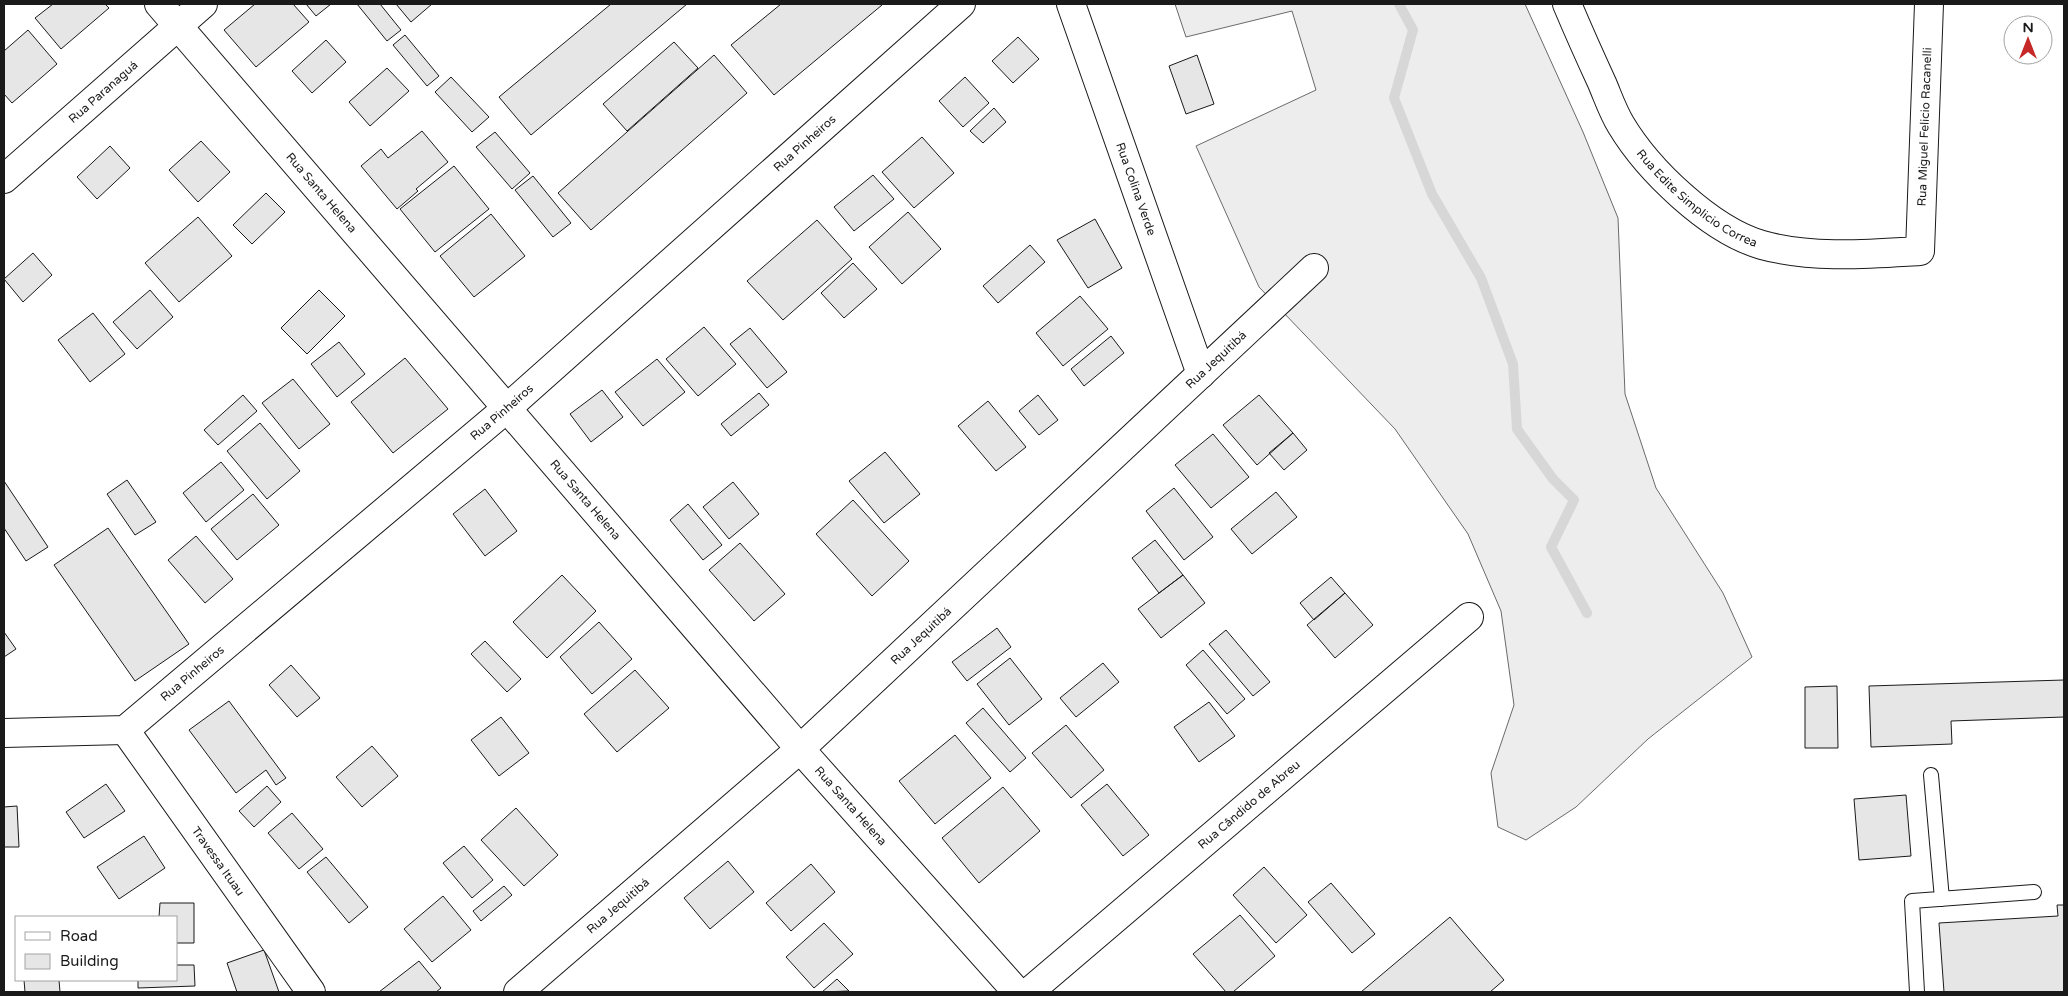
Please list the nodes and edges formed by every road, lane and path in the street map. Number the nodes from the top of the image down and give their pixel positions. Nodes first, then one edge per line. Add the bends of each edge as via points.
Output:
1 (159, 4) edge
2 (203, 4) edge
3 (961, 4) edge
4 (1070, 4) edge
5 (1567, 4) edge
6 (1929, 4) edge
7 (178, 26) junction
8 (4, 179) edge
9 (1920, 251) joint
10 (1314, 268) dead end
11 (1201, 374) junction
12 (506, 409) junction
13 (1470, 617) dead end
14 (126, 730) junction
15 (4, 733) edge
16 (800, 749) junction
17 (1931, 775) dead end
18 (2034, 892) dead end
19 (1942, 899) junction
20 (311, 992) edge
21 (518, 992) edge
22 (1017, 992) edge
23 (1029, 992) edge
24 (1917, 992) edge

1 - 7 street, Rua Santa Helena
2 - 7 street, Rua Paranaguá
3 - 12 street, Rua Pinheiros
4 - 11 street, Rua Colina Verde
5 - 9 street, Rua Edite Simplicio Correa via 1620,123 1638,152 1694,207 1762,244 1857,255
6 - 9 street, Rua Miguel Felicio Racanelli
7 - 8 street, Rua Paranaguá
7 - 12 street, Rua Santa Helena
10 - 11 street, Rua Jequitibá
11 - 16 street, Rua Jequitibá
12 - 14 street, Rua Pinheiros
12 - 16 street, Rua Santa Helena
13 - 23 street, Rua Cândido de Abreu
14 - 15 street
14 - 20 street, Travessa Ituau
16 - 21 street, Rua Jequitibá
16 - 22 street, Rua Santa Helena
17 - 19 lane
18 - 19 lane
19 - 24 lane via 1912,901

